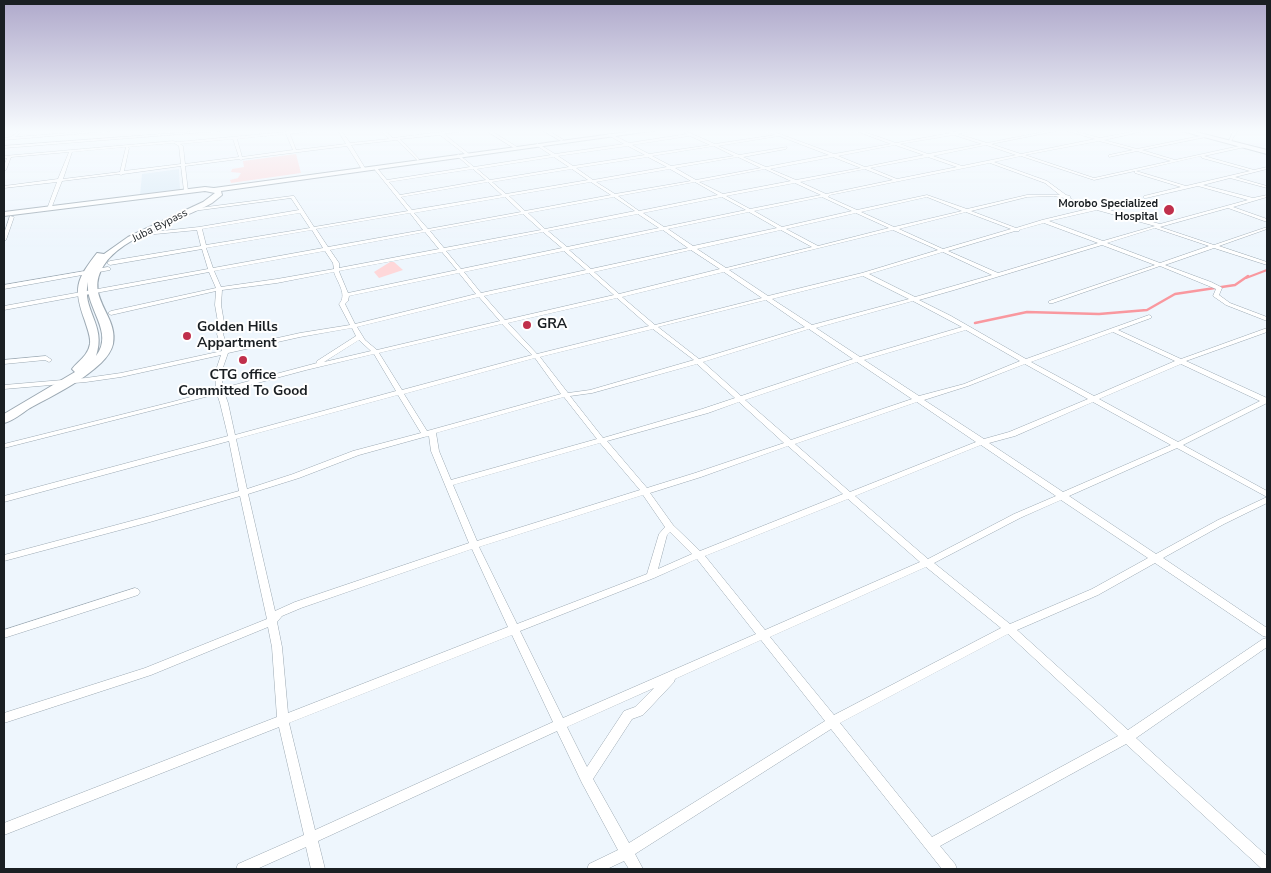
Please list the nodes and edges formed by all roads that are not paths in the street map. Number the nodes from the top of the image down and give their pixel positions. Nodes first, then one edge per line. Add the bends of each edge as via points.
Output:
1 (64, 171) edge
2 (122, 171) edge
3 (146, 171) edge
4 (183, 171) edge
5 (343, 171) edge
6 (363, 171) edge
7 (378, 171) edge
8 (456, 171) edge
9 (477, 171) edge
10 (556, 171) edge
11 (578, 171) edge
12 (651, 171) edge
13 (678, 171) edge
14 (751, 171) edge
15 (772, 171) edge
16 (845, 171) edge
17 (871, 171) edge
18 (943, 171) edge
19 (1015, 171) edge
20 (1068, 171) edge
21 (1139, 171) edge
22 (1255, 171) edge
23 (1134, 172) junction
24 (121, 174) junction
25 (1230, 177) junction
26 (60, 180) junction
27 (897, 180) junction
28 (387, 181) junction
29 (490, 181) junction
30 (593, 181) junction
31 (696, 181) junction
32 (797, 182) junction
33 (1199, 184) junction
34 (4, 187) edge
35 (1187, 187) junction
36 (1267, 187) edge
37 (202, 190) junction
38 (216, 190) junction
39 (186, 191) junction
40 (722, 195) junction
41 (400, 196) junction
42 (506, 196) junction
43 (615, 196) junction
44 (826, 196) junction
45 (1267, 196) edge
46 (1068, 197) junction
47 (1146, 197) dead end
48 (1254, 200) junction
49 (1230, 207) junction
50 (1099, 208) junction
51 (49, 209) junction
52 (193, 210) dead end
53 (638, 211) junction
54 (968, 211) junction
55 (302, 212) junction
56 (414, 212) junction
57 (525, 212) junction
58 (752, 212) junction
59 (858, 212) junction
60 (6, 216) edge
61 (1267, 221) edge
62 (1044, 222) junction
63 (1157, 226) junction
64 (199, 228) junction
65 (1267, 228) edge
66 (312, 229) junction
67 (427, 229) junction
68 (544, 229) junction
69 (898, 229) junction
70 (666, 230) junction
71 (782, 230) junction
72 (1016, 230) junction
73 (145, 234) dead end
74 (4, 240) edge
75 (1103, 243) junction
76 (204, 247) junction
77 (1214, 247) junction
78 (324, 248) junction
79 (818, 248) junction
80 (694, 249) junction
81 (444, 250) junction
82 (566, 250) junction
83 (945, 250) junction
84 (110, 263) dead end
85 (1160, 264) junction
86 (1267, 264) edge
87 (108, 269) dead end
88 (212, 269) junction
89 (337, 269) junction
90 (726, 270) junction
91 (590, 271) junction
92 (462, 272) junction
93 (864, 274) junction
94 (997, 275) junction
95 (4, 287) edge
96 (219, 290) junction
97 (80, 293) junction
98 (346, 295) junction
99 (481, 295) junction
100 (618, 296) junction
101 (767, 298) junction
102 (914, 299) junction
103 (1051, 302) dead end
104 (4, 308) edge
105 (111, 312) dead end
106 (1149, 317) dead end
107 (1267, 319) edge
108 (504, 323) junction
109 (354, 326) junction
110 (654, 327) junction
111 (810, 327) junction
112 (966, 328) junction
113 (1114, 330) junction
114 (1267, 330) edge
115 (360, 336) junction
116 (225, 351) junction
117 (376, 351) junction
118 (536, 356) junction
119 (49, 360) dead end
120 (859, 360) junction
121 (697, 361) junction
122 (1181, 361) junction
123 (4, 362) edge
124 (1024, 362) junction
125 (306, 368) junction
126 (65, 382) junction
127 (4, 387) edge
128 (220, 392) junction
129 (402, 392) junction
130 (565, 395) junction
131 (1093, 398) junction
132 (738, 399) junction
133 (918, 399) junction
134 (1267, 401) edge
135 (4, 412) edge
136 (4, 419) edge
137 (429, 433) junction
138 (231, 439) junction
139 (602, 440) junction
140 (983, 442) junction
141 (790, 444) junction
142 (1177, 445) junction
143 (4, 446) edge
144 (448, 484) junction
145 (644, 490) junction
146 (242, 492) junction
147 (1267, 494) edge
148 (849, 495) junction
149 (1064, 497) junction
150 (4, 499) edge
151 (1267, 500) edge
152 (670, 527) junction
153 (474, 545) junction
154 (699, 555) junction
155 (4, 558) edge
156 (1157, 559) junction
157 (927, 562) junction
158 (651, 576) junction
159 (135, 592) dead end
160 (272, 621) junction
161 (1009, 629) junction
162 (515, 630) junction
163 (1267, 633) edge
164 (4, 634) edge
165 (763, 636) junction
166 (1267, 642) edge
167 (674, 675) junction
168 (4, 718) edge
169 (283, 719) junction
170 (832, 722) junction
171 (559, 725) junction
172 (1127, 737) junction
173 (586, 779) junction
174 (4, 829) edge
175 (312, 837) junction
176 (930, 845) junction
177 (627, 852) junction
178 (1267, 865) edge
179 (243, 869) edge
180 (318, 869) edge
181 (594, 869) edge
182 (636, 869) edge
183 (950, 869) edge
184 (1262, 869) edge

1 - 26 street
2 - 24 street
3 - 24 street
4 - 39 street
5 - 37 main road
6 - 38 main road
7 - 28 street
8 - 28 street
9 - 29 street
10 - 29 street
11 - 30 street
12 - 30 street
13 - 31 street
14 - 31 street
15 - 32 street
16 - 32 street
17 - 27 street
18 - 27 street
19 - 46 street via 1046,182
20 - 23 street via 1094,179
21 - 23 street
22 - 25 street
23 - 35 street
24 - 26 street
25 - 33 street
25 - 36 street
26 - 34 street
26 - 51 street
27 - 44 street
28 - 41 street
29 - 41 street
29 - 42 street
30 - 42 street
30 - 43 street
31 - 40 street
31 - 43 street
32 - 40 street
32 - 44 street
33 - 35 street
33 - 48 street
35 - 47 street
37 - 38 main road, Juba Bypass
37 - 39 main road, Juba Bypass
37 - 60 main road, Juba Bypass
37 - 97 main road, Juba Bypass via 211,194 100,255 87,268
38 - 126 main road, Juba Bypass via 219,193 213,199 129,241 102,262 94,275 92,291 108,330 107,346 94,364
39 - 51 main road, Juba Bypass
40 - 53 street
40 - 58 street
41 - 56 street
42 - 56 street
42 - 57 street
43 - 53 street
43 - 57 street
44 - 58 street
44 - 59 street
45 - 48 street
46 - 50 street via 1071,201
46 - 54 street via 1031,196
48 - 49 street
49 - 61 street
49 - 63 street
50 - 62 street
50 - 63 street
51 - 60 main road, Juba Bypass
52 - 55 street via 292,197
53 - 68 street
53 - 70 street
54 - 59 street via 927,196
54 - 69 street
54 - 72 street
55 - 64 street
55 - 66 street
56 - 66 street
56 - 67 street
57 - 67 street
57 - 68 street
58 - 70 street
58 - 71 street
59 - 69 street
59 - 71 street
60 - 74 street
62 - 72 street
62 - 75 street
63 - 75 street
63 - 77 street
64 - 73 street
64 - 76 street
65 - 77 street
66 - 76 street
66 - 78 street
67 - 78 street
67 - 81 street
68 - 81 street
68 - 82 street
69 - 79 street
69 - 83 street
70 - 80 street
70 - 82 street
71 - 79 street
71 - 80 street
72 - 83 street
75 - 85 street
75 - 94 street
76 - 84 street
76 - 88 street
77 - 85 street
77 - 86 street
78 - 88 street
78 - 89 street
79 - 90 street
80 - 90 street
80 - 91 street
81 - 89 street
81 - 92 street
82 - 91 street
82 - 92 street
83 - 93 street
83 - 94 street
85 - 103 street
85 - 107 street via 1220,288 1216,296 1228,304
87 - 95 street
88 - 96 street
88 - 97 street
89 - 96 street
89 - 98 street
90 - 100 street
90 - 101 street
91 - 99 street
91 - 100 street
92 - 98 street
92 - 99 street
93 - 101 street
93 - 102 street
94 - 102 street
96 - 105 street
96 - 116 street via 220,334
97 - 104 street
97 - 135 main road via 96,336 95,348 69,374
98 - 109 street via 342,304
99 - 108 street
99 - 109 street
100 - 108 street
100 - 110 street
101 - 110 street
101 - 111 street
102 - 111 street
102 - 112 street
106 - 113 street
108 - 117 street
108 - 118 street
109 - 115 street
109 - 116 street
110 - 118 street
110 - 121 street
111 - 120 street
111 - 121 street
112 - 120 street
112 - 124 street
113 - 122 street
113 - 124 street
114 - 122 street
115 - 117 street
115 - 125 street
116 - 126 street via 102,379
116 - 128 street via 218,373
117 - 125 street
117 - 129 street
118 - 129 street
118 - 130 street
119 - 123 street
120 - 132 street
120 - 133 street
121 - 130 street via 590,392
121 - 132 street
122 - 131 street via 1114,392
122 - 134 street
124 - 131 street
124 - 133 street via 966,385
125 - 128 street
126 - 127 street
126 - 136 main road, Juba Bypass
128 - 138 street
128 - 143 street
129 - 137 street via 405,404
129 - 138 street
130 - 137 street
130 - 139 street
131 - 140 street via 1012,434
131 - 142 street
132 - 139 street
132 - 141 street
133 - 140 street
133 - 141 street
134 - 142 street
137 - 144 street
137 - 146 street via 324,463 298,475
138 - 146 street
138 - 150 street
139 - 144 street
139 - 145 street
140 - 148 street
140 - 149 street
141 - 145 street
141 - 148 street
142 - 147 street
142 - 149 street
144 - 153 street
145 - 152 street
145 - 153 street
146 - 155 street
146 - 160 street
148 - 154 street
148 - 157 street
149 - 156 street
149 - 157 street via 1017,516
151 - 156 street
152 - 154 street
152 - 158 street via 663,534
153 - 160 street via 286,610
153 - 162 street
154 - 158 street
154 - 165 street
156 - 161 street via 1095,592
156 - 163 street
157 - 161 street
157 - 165 street
158 - 162 street
159 - 164 street
160 - 168 street via 147,672
160 - 169 street
161 - 170 street
161 - 172 street
162 - 169 street
162 - 171 street
165 - 167 street
165 - 170 street
166 - 172 street
167 - 171 street
167 - 173 street via 639,710 628,715
169 - 174 street
169 - 175 street
170 - 176 street
170 - 177 street
171 - 173 street
171 - 175 street
172 - 176 street
172 - 178 street
173 - 177 street
175 - 179 street
175 - 180 street
176 - 183 street
177 - 181 street
177 - 182 street
178 - 184 street

